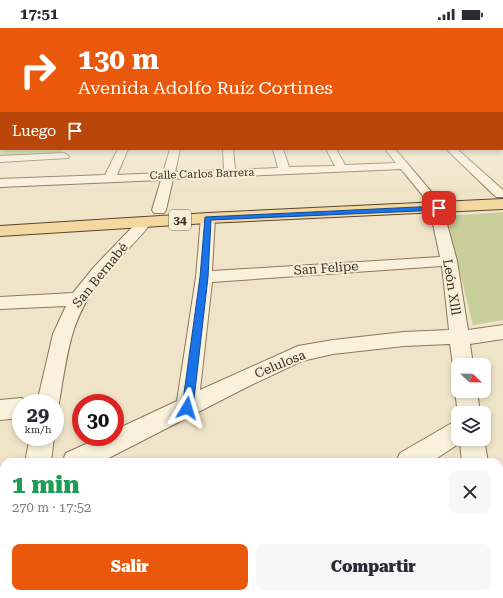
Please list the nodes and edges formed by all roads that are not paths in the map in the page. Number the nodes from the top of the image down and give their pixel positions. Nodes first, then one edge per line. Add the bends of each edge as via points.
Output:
1 (123, 150) edge
2 (175, 150) edge
3 (228, 150) edge
4 (278, 150) edge
5 (332, 150) edge
6 (391, 150) edge
7 (452, 150) edge
8 (67, 153) edge
9 (0, 159) edge
10 (404, 166) junction
11 (342, 169) junction
12 (285, 171) junction
13 (230, 173) junction
14 (169, 176) junction
15 (110, 178) junction
16 (48, 180) junction
17 (0, 183) edge
18 (502, 197) edge
19 (435, 203) junction
20 (159, 210) junction
21 (0, 218) edge
22 (208, 218) junction
23 (144, 223) junction
24 (0, 231) edge
25 (448, 261) junction
26 (204, 277) junction
27 (79, 299) junction
28 (0, 303) edge
29 (503, 332) edge
30 (459, 337) junction
31 (462, 358) edge
32 (50, 394) edge
33 (187, 408) junction
34 (12, 409) edge
35 (0, 410) edge
36 (451, 436) edge
37 (41, 446) edge
38 (473, 446) edge
39 (39, 458) edge
40 (83, 458) edge
41 (416, 458) edge
42 (474, 458) edge

1 - 15 street
2 - 14 street
3 - 13 street
4 - 12 street
5 - 11 street
6 - 10 street
7 - 18 street
8 - 9 street
8 - 16 street
10 - 11 street, Calle Carlos Barrera
10 - 19 street
11 - 12 street, Calle Carlos Barrera
12 - 13 street, Calle Carlos Barrera
13 - 14 street, Calle Carlos Barrera
14 - 15 street, Calle Carlos Barrera
14 - 20 street
15 - 16 street, Calle Carlos Barrera
16 - 17 street, Calle Carlos Barrera
18 - 19 main road, 34
19 - 20 main road, 34
19 - 22 main road, 34
19 - 25 street, León Xlll
20 - 21 main road, 34
22 - 23 main road, 34
22 - 26 street
23 - 24 main road, 34
23 - 27 street, San Bernabé via 119,249
25 - 26 street, San Felipe
25 - 30 street, León Xlll
26 - 33 street
27 - 28 street
27 - 32 street, San Bernabé via 65,324
29 - 30 street, Celulosa
30 - 31 street, León Xlll
30 - 33 street, Celulosa via 396,340 298,354
33 - 40 street, Celulosa
34 - 35 street
36 - 41 street
37 - 39 street
38 - 42 street

